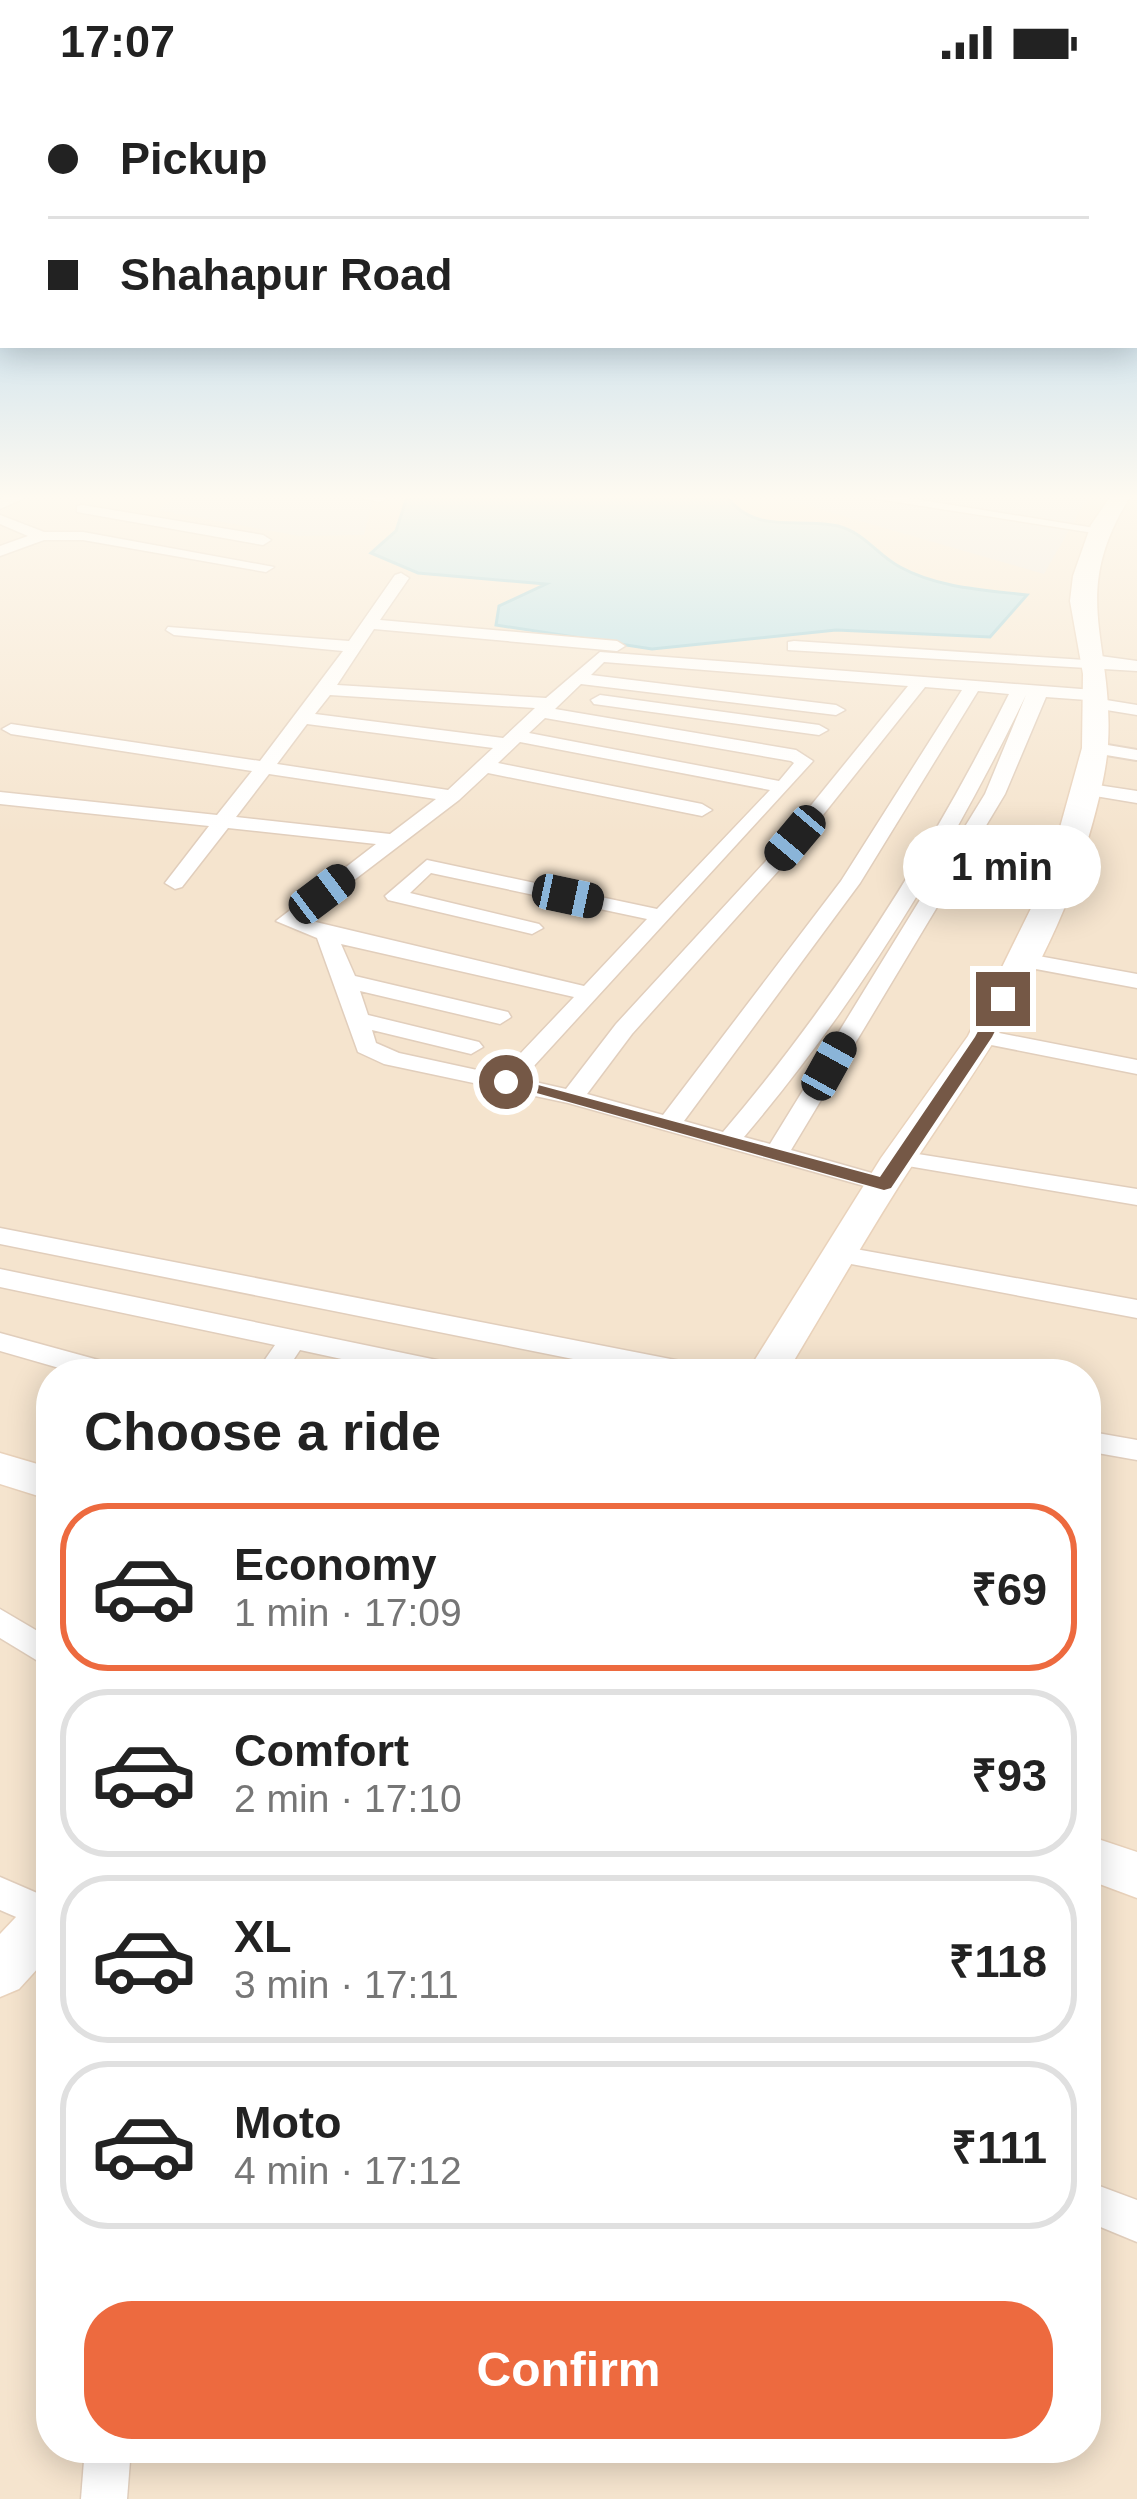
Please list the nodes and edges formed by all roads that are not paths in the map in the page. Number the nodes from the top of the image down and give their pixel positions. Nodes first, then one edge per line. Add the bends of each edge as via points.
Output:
1 (380, 610) edge
2 (1083, 610) edge
3 (174, 630) dead end
4 (363, 636) junction
5 (794, 646) dead end
6 (594, 659) junction
7 (1137, 666) edge
8 (860, 677) junction
9 (921, 681) junction
10 (1094, 682) junction
11 (973, 686) junction
12 (325, 689) junction
13 (1030, 689) junction
14 (557, 697) junction
15 (836, 710) junction
16 (1137, 710) edge
17 (303, 718) junction
18 (10, 729) dead end
19 (819, 730) junction
20 (512, 740) junction
21 (1095, 748) junction
22 (1137, 755) edge
23 (796, 756) junction
24 (483, 766) junction
25 (260, 767) junction
26 (783, 788) junction
27 (1084, 789) junction
28 (452, 796) junction
29 (1137, 797) edge
30 (0, 798) edge
31 (702, 810) dead end
32 (224, 822) junction
33 (394, 840) junction
34 (176, 883) dead end
35 (662, 916) junction
36 (532, 928) dead end
37 (326, 934) junction
38 (1022, 960) junction
39 (346, 981) junction
40 (1137, 981) edge
41 (586, 994) junction
42 (500, 1017) dead end
43 (356, 1019) junction
44 (984, 1037) junction
45 (471, 1048) dead end
46 (1137, 1066) edge
47 (506, 1082) junction
48 (572, 1097) junction
49 (668, 1125) junction
50 (729, 1140) junction
51 (777, 1154) junction
52 (891, 1171) junction
53 (1137, 1197) edge
54 (0, 1236) edge
55 (839, 1254) junction
56 (0, 1278) edge
57 (1137, 1309) edge
58 (294, 1339) junction
59 (0, 1342) edge
60 (61, 1359) edge
61 (280, 1359) edge
62 (387, 1359) edge
63 (620, 1359) edge
64 (775, 1359) edge
65 (1101, 1444) edge
66 (1137, 1450) edge
67 (0, 1468) edge
68 (36, 1479) edge
69 (0, 1621) edge
70 (36, 1646) edge
71 (1101, 1862) edge
72 (1137, 1875) edge
73 (0, 1893) edge
74 (36, 1910) edge
75 (36, 1933) edge
76 (0, 1972) edge
77 (1101, 2207) edge
78 (1137, 2221) edge
79 (107, 2463) edge
80 (104, 2499) edge

1 - 4 street
2 - 10 main road
3 - 4 street
4 - 6 street
4 - 10 street
4 - 12 street
5 - 10 street
6 - 8 street
6 - 14 street
7 - 10 street
8 - 9 street
8 - 15 street
9 - 11 street
9 - 48 street
10 - 13 street
10 - 16 street
10 - 21 main road
11 - 13 street
11 - 49 street via 850,884
12 - 14 street
12 - 17 street
13 - 50 street via 850,982
13 - 51 street via 995,794
14 - 15 street
14 - 19 street
14 - 20 street
14 - 23 street
15 - 19 street
17 - 20 street
17 - 25 street
18 - 25 street
19 - 23 street
20 - 24 street
20 - 26 street
21 - 22 lane
21 - 27 main road
23 - 26 street via 804,761
24 - 28 street
24 - 31 street
25 - 28 street
25 - 32 street
26 - 35 street
27 - 29 street
27 - 38 main road via 1061,878
28 - 33 street
30 - 32 street
32 - 33 street
32 - 34 street
33 - 37 street via 287,921
35 - 36 street via 427,866 395,896
35 - 41 street
37 - 39 street
37 - 41 street
38 - 40 street
38 - 44 main road
39 - 42 street
39 - 43 street
41 - 47 street
43 - 45 street
43 - 47 street via 366,1047 392,1059
44 - 46 street
44 - 52 main road
47 - 48 street
48 - 49 street
49 - 50 street
50 - 51 street
51 - 52 street
52 - 53 street
52 - 55 main road
54 - 63 street
55 - 57 street
55 - 64 main road
56 - 58 street
58 - 61 street
58 - 62 street
59 - 60 street
65 - 66 street
67 - 68 main road
69 - 70 street
71 - 72 main road
73 - 74 street
75 - 76 main road
77 - 78 street
79 - 80 street

